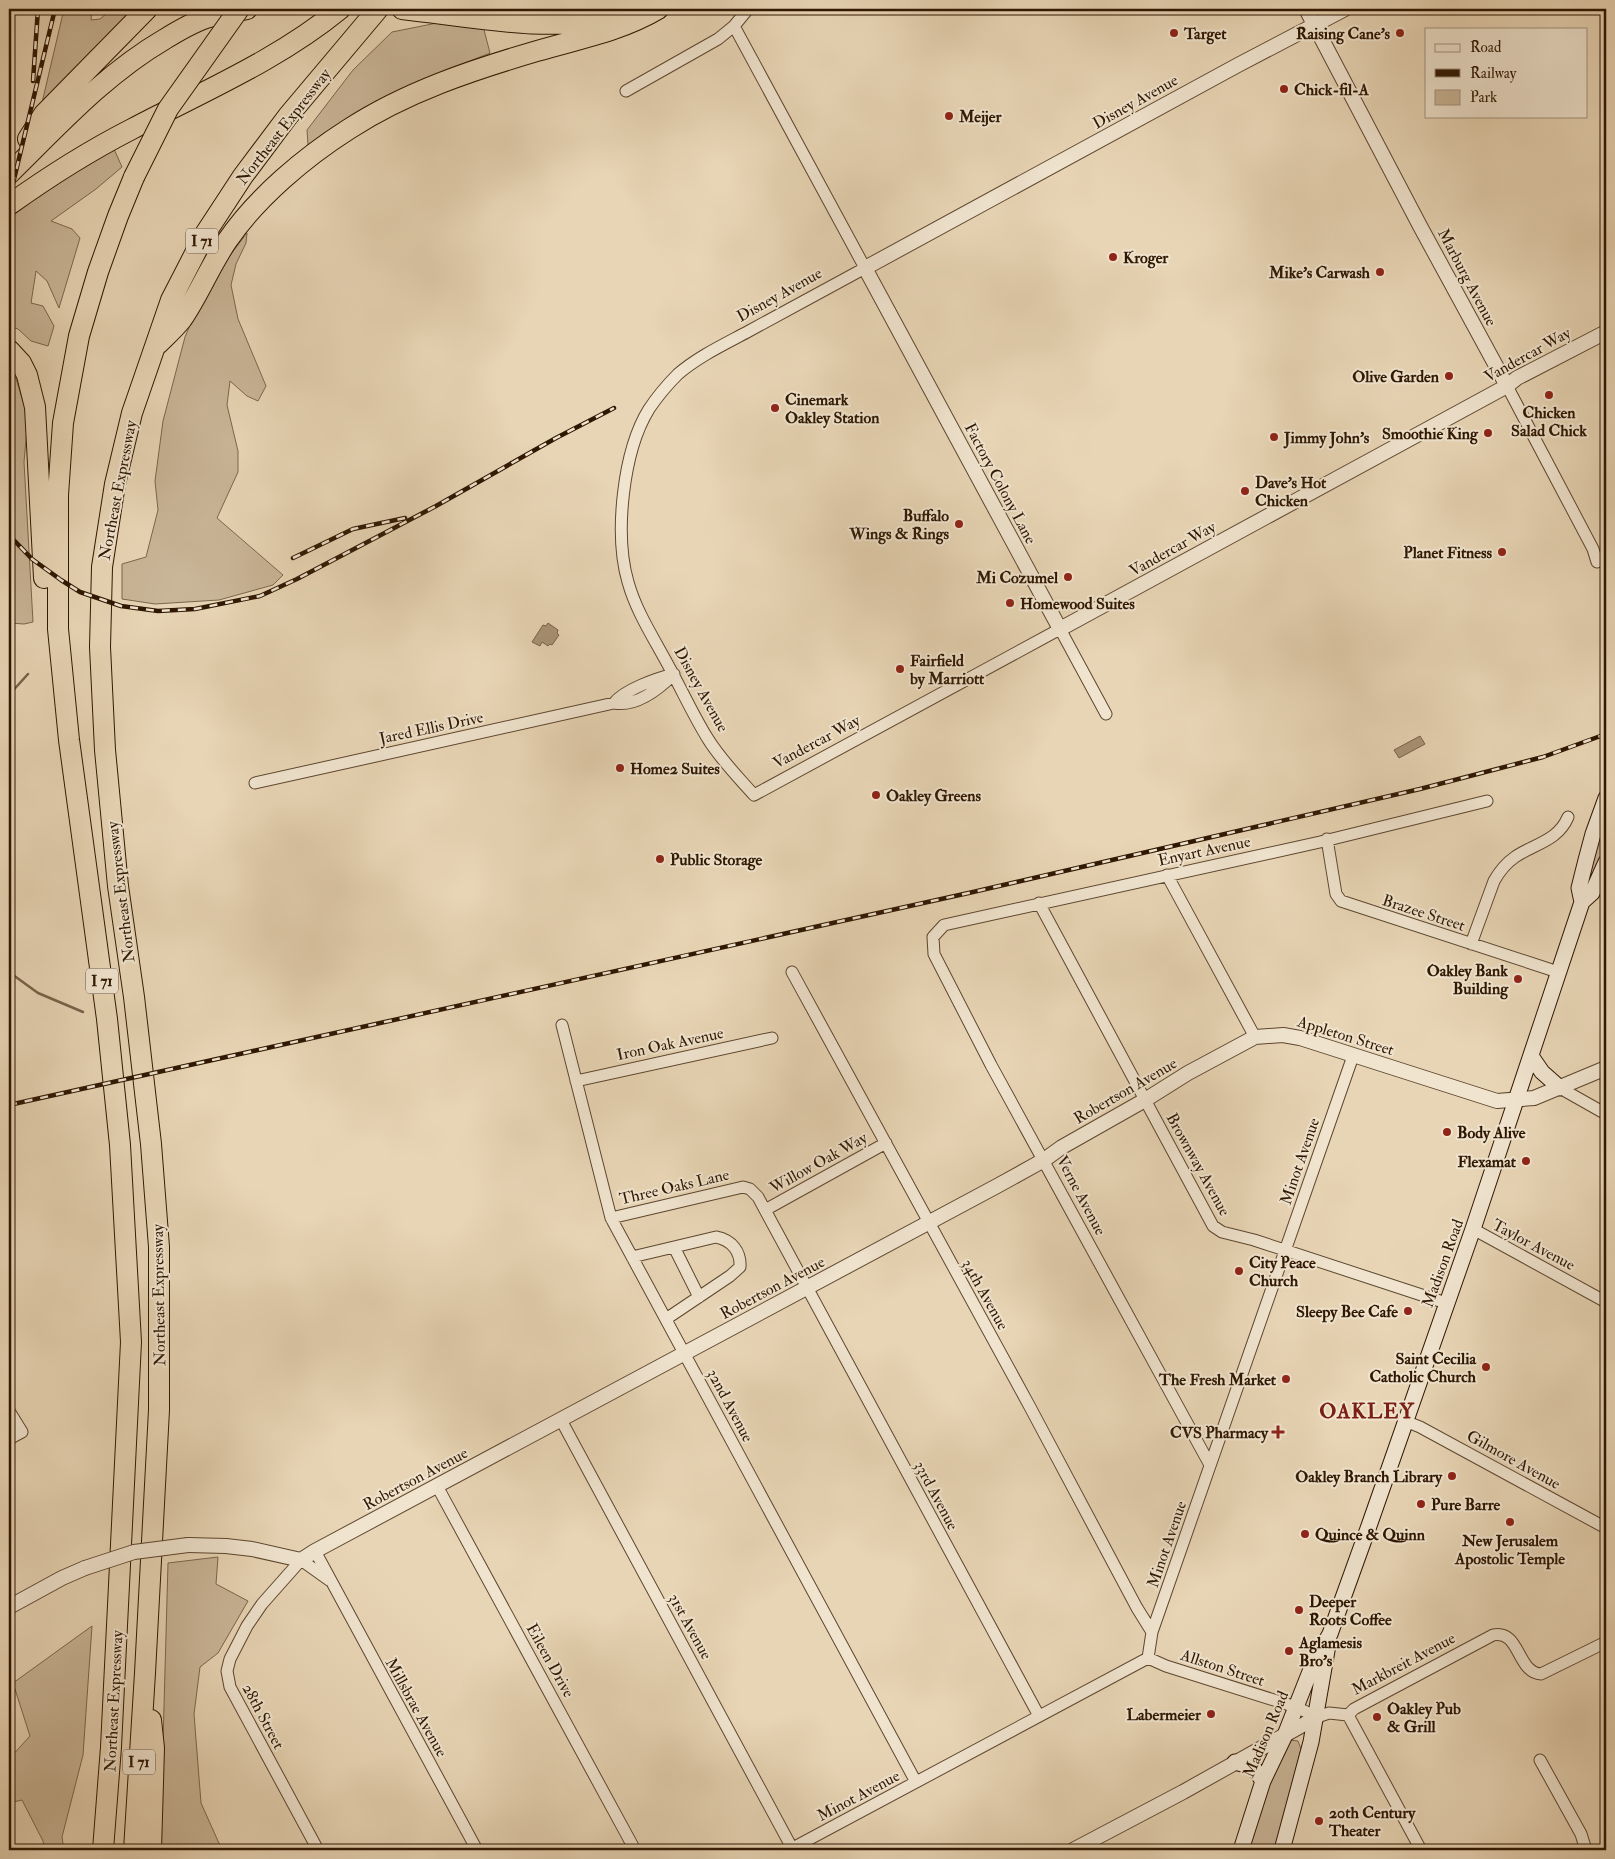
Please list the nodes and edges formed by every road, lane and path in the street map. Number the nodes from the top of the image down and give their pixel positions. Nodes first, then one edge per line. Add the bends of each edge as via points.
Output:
1 (147, 9) edge
2 (205, 9) edge
3 (239, 9) edge
4 (247, 9) edge
5 (340, 9) edge
6 (378, 9) edge
7 (402, 9) edge
8 (507, 9) edge
9 (598, 9) edge
10 (652, 9) edge
11 (658, 9) edge
12 (748, 9) edge
13 (1306, 9) edge
14 (1345, 9) edge
15 (1315, 25) junction
16 (734, 26) junction
17 (626, 91) dead end
18 (28, 139) junction
19 (9, 157) edge
20 (9, 174) edge
21 (9, 205) edge
22 (865, 268) junction
23 (1606, 332) edge
24 (154, 348) junction
25 (9, 350) edge
26 (1507, 386) junction
27 (1597, 562) dead end
28 (1060, 629) junction
29 (62, 666) junction
30 (674, 674) junction
31 (1106, 714) dead end
32 (255, 783) dead end
33 (754, 795) joint
34 (1606, 798) edge
35 (1487, 801) dead end
36 (1568, 817) dead end
37 (1327, 839) junction
38 (1606, 862) edge
39 (1167, 875) junction
40 (1582, 902) junction
41 (1039, 904) junction
42 (933, 937) joint
43 (1471, 944) junction
44 (792, 972) dead end
45 (1558, 972) junction
46 (562, 1025) dead end
47 (1255, 1037) junction
48 (772, 1038) dead end
49 (1353, 1056) junction
50 (1531, 1056) junction
51 (1606, 1068) edge
52 (576, 1081) junction
53 (1560, 1088) junction
54 (1145, 1100) junction
55 (1516, 1101) junction
56 (1606, 1114) edge
57 (886, 1143) junction
58 (1044, 1160) junction
59 (765, 1210) junction
60 (611, 1218) junction
61 (928, 1223) junction
62 (1473, 1229) junction
63 (674, 1247) junction
64 (1284, 1251) junction
65 (632, 1257) junction
66 (806, 1288) junction
67 (700, 1297) junction
68 (1606, 1302) edge
69 (1446, 1303) junction
70 (666, 1320) junction
71 (685, 1354) junction
72 (9, 1411) edge
73 (561, 1420) junction
74 (1405, 1421) junction
75 (9, 1439) edge
76 (1210, 1465) junction
77 (437, 1486) junction
78 (1606, 1528) edge
79 (315, 1551) junction
80 (301, 1560) junction
81 (288, 1575) joint
82 (329, 1580) junction
83 (9, 1607) edge
84 (1152, 1632) junction
85 (1330, 1634) junction
86 (1606, 1642) edge
87 (1148, 1658) junction
88 (1313, 1664) junction
89 (145, 1674) junction
90 (1320, 1699) junction
91 (1296, 1707) junction
92 (1348, 1715) junction
93 (1038, 1716) junction
94 (1317, 1717) junction
95 (1285, 1735) junction
96 (1540, 1760) dead end
97 (1235, 1762) junction
98 (1263, 1781) junction
99 (916, 1782) junction
100 (790, 1849) edge
101 (103, 1850) edge
102 (134, 1850) edge
103 (151, 1850) edge
104 (318, 1850) edge
105 (477, 1850) edge
106 (635, 1850) edge
107 (1074, 1850) edge
108 (1241, 1850) edge
109 (1282, 1850) edge
110 (1421, 1850) edge
111 (1586, 1850) edge

1 - 18 highway via 44,114
2 - 18 highway via 167,26 123,54
3 - 29 highway, Northeast Expressway / I 71, bridge via 168,109 134,177 104,254 79,336 63,423 58,495 56,565
4 - 20 highway via 189,25 141,53 76,107
5 - 21 highway via 244,72 75,160
6 - 24 highway, Northeast Expressway / I 71 via 242,176 171,300
7 - 10 highway via 523,23 568,24
8 - 9 highway via 561,13
11 - 24 highway via 601,34 463,75 409,96 349,129 295,169 246,216 227,241 180,321
12 - 16 street
13 - 15 street, Marburg Avenue
14 - 15 street, Disney Avenue
15 - 22 street, Disney Avenue
15 - 26 street, Marburg Avenue
16 - 17 street via 718,39
16 - 22 street
18 - 19 highway
22 - 28 street, Factory Colony Lane
22 - 30 street, Disney Avenue via 704,355 662,392 638,432 622,506 624,564 636,606
23 - 26 street, Vandercar Way
24 - 89 highway, Northeast Expressway / I 71 via 132,413 116,484 102,568 100,647 105,750 118,886 149,1124 159,1247 159,1410
25 - 29 highway via 27,375 35,407 44,590
26 - 27 street, Marburg Avenue
26 - 28 street, Vandercar Way
28 - 31 street, Factory Colony Lane
28 - 33 street, Vandercar Way
29 - 101 highway, Northeast Expressway / I 71 via 119,1135 131,1342
30 - 32 street, Jared Ellis Drive via 660,687 623,705 614,703
30 - 33 street, Disney Avenue via 709,741
34 - 40 main road, Madison Road via 1579,888
35 - 37 street, Enyart Avenue
36 - 43 street via 1559,832 1514,858 1498,874
37 - 39 street, Enyart Avenue
37 - 43 street, Brazee Street via 1336,894 1341,901
38 - 40 main road, Madison Road via 1592,892
39 - 41 street, Enyart Avenue
39 - 47 street
40 - 45 main road, Madison Road
41 - 42 street, Enyart Avenue via 944,925
41 - 54 street, Brownway Avenue
42 - 58 street, Verne Avenue via 934,954
43 - 45 street, Brazee Street
44 - 57 street, 34th Avenue
45 - 50 main road, Madison Road
46 - 52 street, 32nd Avenue
47 - 49 street, Appleton Street via 1283,1035 1300,1038
47 - 54 street, Robertson Avenue
48 - 52 street, Iron Oak Avenue
49 - 55 street, Appleton Street via 1497,1101
49 - 64 street, Minot Avenue
50 - 53 main road via 1542,1072
50 - 55 main road, Madison Road
51 - 53 street, Appleton Street
52 - 60 street, 32nd Avenue
53 - 55 street, Appleton Street
53 - 56 street
54 - 58 street, Robertson Avenue via 1062,1146
54 - 64 street, Brownway Avenue via 1213,1226 1222,1232
55 - 62 main road, Madison Road
57 - 59 street, Willow Oak Way
57 - 61 street, 34th Avenue
58 - 61 street, Robertson Avenue
58 - 76 street, Verne Avenue
59 - 60 street, Three Oaks Lane via 758,1197 750,1189 742,1187
59 - 66 street, Three Oaks Lane
60 - 65 street, 32nd Avenue
61 - 66 street, Robertson Avenue
61 - 84 street, 34th Avenue
62 - 68 street, Taylor Avenue
62 - 69 main road, Madison Road
63 - 65 street
63 - 67 street
63 - 67 street via 716,1237 727,1241 737,1251 740,1267
64 - 69 street, Brownway Avenue
64 - 76 street, Minot Avenue
65 - 70 street, 32nd Avenue
66 - 71 street, Robertson Avenue
66 - 93 street, 33rd Avenue
67 - 70 street
69 - 74 main road, Madison Road
70 - 71 street, 32nd Avenue
71 - 73 street, Robertson Avenue
71 - 99 street, 32nd Avenue
72 - 75 street via 22,1432
73 - 77 street, Robertson Avenue
73 - 100 street, 31st Avenue
74 - 78 street, Gilmore Avenue
74 - 85 main road, Madison Road
76 - 84 street, Minot Avenue
77 - 79 street, Robertson Avenue
77 - 106 street, Eileen Drive
79 - 80 street, Robertson Avenue
79 - 82 street, Millsbrae Avenue
80 - 81 street, Robertson Avenue
80 - 82 street, Millsbrae Avenue
80 - 83 street, bridge via 226,1546 188,1545 134,1552 62,1578
81 - 104 street, 28th Street via 247,1626 227,1671 230,1687
82 - 105 street, Millsbrae Avenue
84 - 87 street, Minot Avenue
85 - 88 main road, Madison Road
85 - 90 main road, Madison Road
86 - 92 street, Markbreit Avenue via 1536,1674 1526,1668 1510,1639 1505,1635 1493,1635
87 - 91 street, Allston Street
87 - 93 street, Minot Avenue
88 - 90 main road
88 - 91 main road, Madison Road
89 - 102 highway, Northeast Expressway / I 71
89 - 103 highway via 154,1748
90 - 94 main road, Madison Road
91 - 94 street, Allston Street
91 - 95 main road, Madison Road
92 - 94 street, Markbreit Avenue via 1329,1712
92 - 110 street
93 - 99 street, Minot Avenue
94 - 95 street, Markbreit Avenue
94 - 109 main road, Madison Road
95 - 97 street, Markbreit Avenue
95 - 98 main road, Madison Road
96 - 111 street via 1581,1834
97 - 98 main road via 1253,1767
97 - 107 street, Markbreit Avenue
98 - 108 main road, Madison Road
99 - 100 street, Minot Avenue

